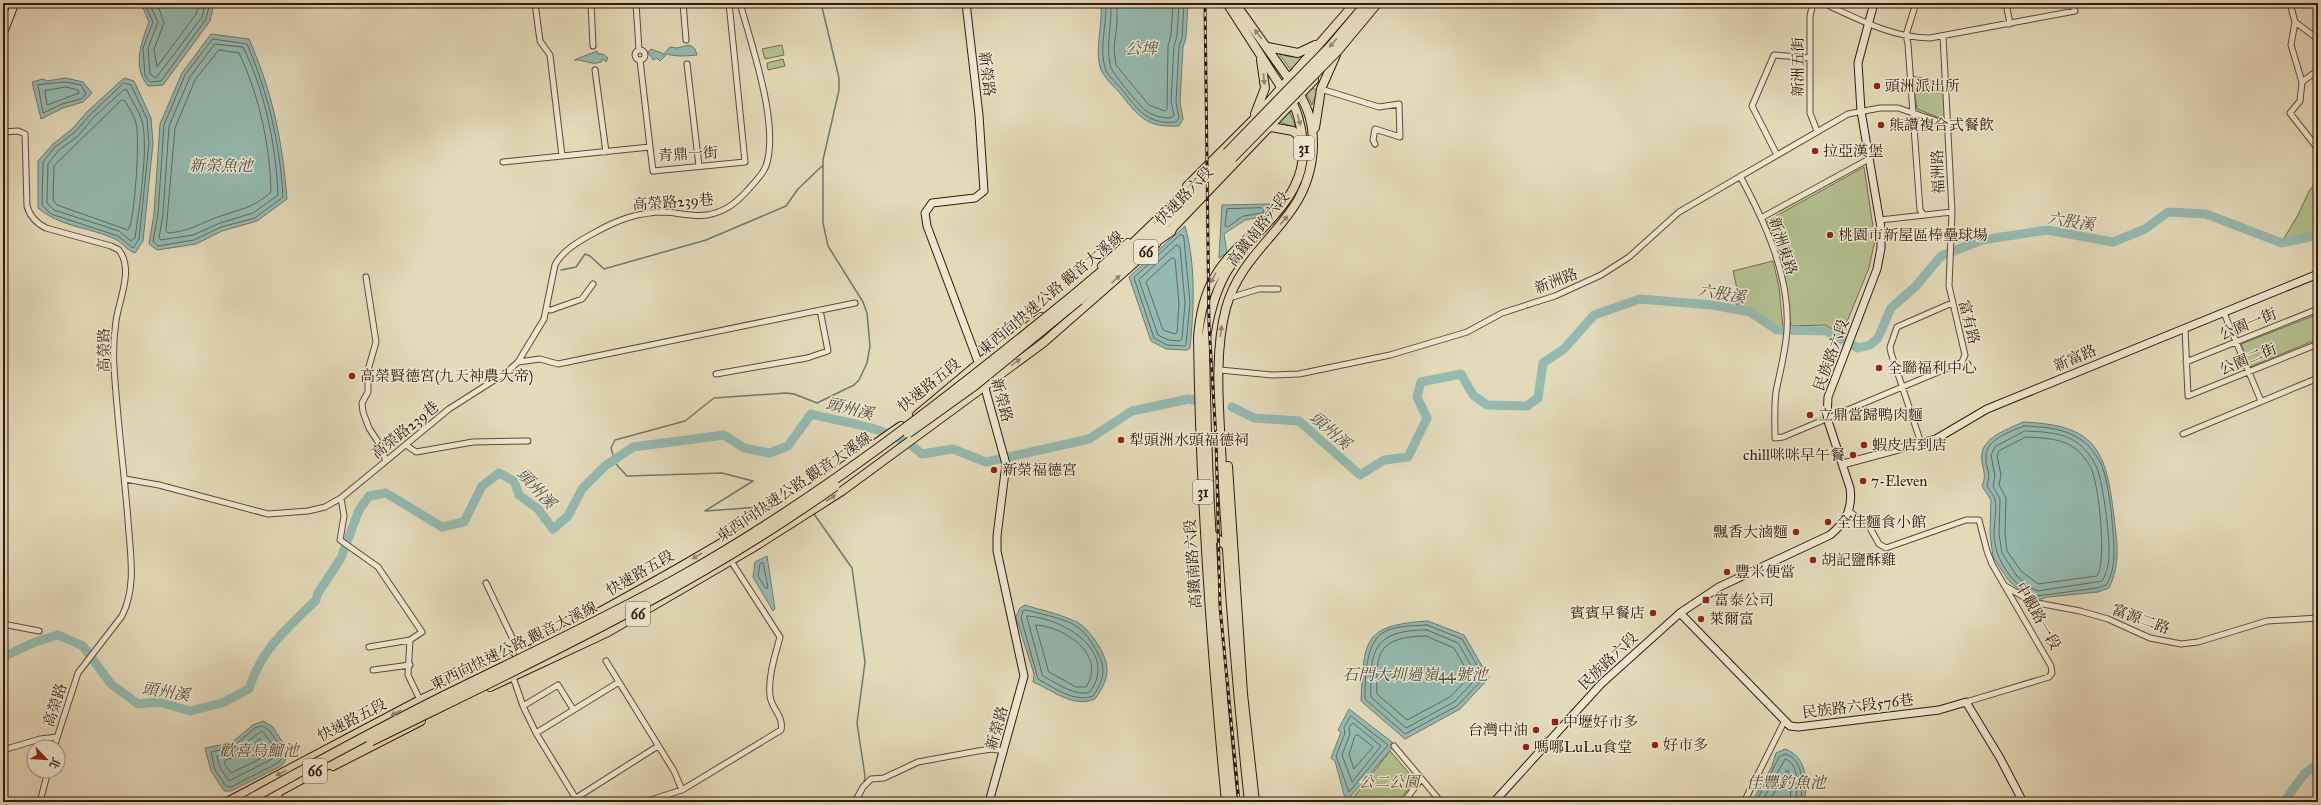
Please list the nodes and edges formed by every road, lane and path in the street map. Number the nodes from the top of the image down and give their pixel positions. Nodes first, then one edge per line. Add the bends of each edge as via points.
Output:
1 (15, 3) edge
2 (535, 3) edge
3 (591, 3) edge
4 (636, 3) edge
5 (683, 3) edge
6 (729, 3) edge
7 (740, 3) edge
8 (966, 3) edge
9 (1227, 3) edge
10 (1235, 3) edge
11 (1355, 3) edge
12 (1368, 3) edge
13 (1377, 3) edge
14 (1382, 3) edge
15 (1814, 3) edge
16 (1823, 3) edge
17 (1874, 3) edge
18 (1916, 3) edge
19 (2006, 3) edge
20 (2072, 3) edge
21 (2290, 3) edge
22 (2295, 22) junction
23 (1868, 24) junction
24 (2010, 24) junction
25 (3, 34) edge
26 (1906, 35) junction
27 (1943, 36) junction
28 (1325, 38) junction
29 (2318, 39) edge
30 (686, 40) dead end
31 (1253, 42) junction
32 (593, 46) dead end
33 (1268, 47) junction
34 (1337, 54) junction
35 (1809, 58) junction
36 (687, 64) dead end
37 (595, 70) dead end
38 (2318, 70) edge
39 (1288, 78) junction
40 (2302, 82) junction
41 (1280, 87) junction
42 (1321, 89) junction
43 (1300, 96) junction
44 (1293, 104) junction
45 (1861, 111) junction
46 (1913, 113) junction
47 (1254, 119) junction
48 (1949, 125) junction
49 (1270, 127) junction
50 (1817, 131) junction
51 (3, 132) edge
52 (1303, 141) junction
53 (1375, 144) dead end
54 (650, 147) junction
55 (2318, 149) edge
56 (606, 152) junction
57 (1312, 154) junction
58 (1777, 155) junction
59 (562, 156) junction
60 (1229, 156) junction
61 (1869, 159) junction
62 (503, 162) dead end
63 (699, 166) junction
64 (1740, 176) junction
65 (1280, 211) junction
66 (1952, 212) junction
67 (1159, 214) junction
68 (1924, 215) junction
69 (1761, 218) junction
70 (1880, 220) junction
71 (1171, 231) junction
72 (1121, 261) junction
73 (2318, 274) edge
74 (366, 277) dead end
75 (593, 284) dead end
76 (1278, 289) dead end
77 (1076, 297) junction
78 (1228, 299) junction
79 (855, 303) dead end
80 (1952, 303) junction
81 (546, 309) junction
82 (2318, 309) edge
83 (820, 310) junction
84 (2224, 313) junction
85 (2185, 328) junction
86 (2236, 341) junction
87 (2318, 344) edge
88 (518, 362) junction
89 (2186, 362) junction
90 (979, 363) junction
91 (1220, 372) junction
92 (2248, 372) junction
93 (716, 374) dead end
94 (2318, 378) edge
95 (984, 385) junction
96 (1902, 386) junction
97 (2261, 401) junction
98 (1828, 418) junction
99 (2183, 434) dead end
100 (1775, 438) joint
101 (528, 441) dead end
102 (1922, 443) junction
103 (406, 445) junction
104 (386, 461) junction
105 (1843, 464) junction
106 (125, 480) junction
107 (341, 498) junction
108 (1849, 511) junction
109 (1224, 512) junction
110 (1210, 516) junction
111 (1204, 528) junction
112 (1210, 534) junction
113 (1230, 548) junction
114 (731, 560) junction
115 (1231, 566) junction
116 (1213, 575) junction
117 (486, 583) dead end
118 (2006, 587) junction
119 (1680, 613) junction
120 (2318, 618) edge
121 (3, 624) edge
122 (39, 631) dead end
123 (410, 640) junction
124 (369, 647) dead end
125 (520, 654) junction
126 (606, 661) dead end
127 (410, 665) junction
128 (373, 670) dead end
129 (513, 677) junction
130 (619, 682) junction
131 (420, 700) junction
132 (1966, 702) junction
133 (523, 706) junction
134 (573, 709) junction
135 (1784, 722) junction
136 (536, 733) junction
137 (57, 737) joint
138 (658, 746) junction
139 (1394, 746) dead end
140 (3, 750) edge
141 (1004, 752) junction
142 (46, 779) edge
143 (1421, 779) junction
144 (247, 790) junction
145 (682, 790) junction
146 (278, 799) edge
147 (577, 800) edge
148 (40, 802) edge
149 (227, 802) edge
150 (245, 802) edge
151 (256, 802) edge
152 (259, 802) edge
153 (268, 802) edge
154 (644, 802) edge
155 (855, 802) edge
156 (989, 802) edge
157 (1226, 802) edge
158 (1233, 802) edge
159 (1250, 802) edge
160 (1404, 802) edge
161 (1441, 802) edge
162 (1494, 802) edge
163 (1744, 802) edge
164 (2023, 802) edge

1 - 25 street
2 - 59 street via 540,41 550,55
3 - 32 street
4 - 54 street via 639,50 635,56 640,60
5 - 30 street
6 - 63 street, 青鼎一街 via 745,162
7 - 81 street, 高榮路239巷 via 761,76 768,117 768,156 760,176 737,202 718,213 706,215 665,212 633,215 584,238 554,265
8 - 90 street, 新榮路 via 980,115 984,191 975,198 932,203 924,213
9 - 31 main road, 高鐵南路六段 / 31
33 -> 10 main road, 高鐵南路六段 / 31
11 - 28 main road, 快速路六段 / 66
12 -> 60 highway, 東西向快速公路 觀音大溪線 / 66, bridge
13 - 60 highway, 東西向快速公路 觀音大溪線 / 66, bridge via 1336,51
14 - 34 main road, 快速路六段 / 66
15 - 35 street, 新洲五街 via 1810,16
16 - 23 street
17 - 23 street, 民族路六段
18 - 26 street
19 - 24 street
20 - 24 street via 2075,11
21 - 22 street
22 - 29 street
22 - 40 street via 2292,45
23 - 26 street
23 - 45 street, 民族路六段 via 1858,63
24 - 27 street
26 - 27 street via 1923,38
26 - 46 street
27 - 48 street, 福洲路
28 - 33 main road via 1306,51 1298,53
28 - 39 main road, 快速路六段 / 66
31 - 41 main road, 高鐵南路六段 / 31
31 -> 47 main road via 1262,63 1265,88
33 - 39 main road, 高鐵南路六段 / 31
34 - 42 main road, 31
34 - 43 main road, 快速路六段 / 66
35 - 50 street, 新洲五街 via 1810,113
35 - 58 street via 1774,55 1752,106
36 - 63 street
37 - 56 street
38 - 40 street
39 - 41 main road, 快速路六段 / 66
39 - 43 main road, 高鐵南路六段 / 31
40 - 55 street via 2300,102 2290,113
41 - 44 main road, 高鐵南路六段 / 31
41 - 47 main road, 快速路六段 / 66
42 - 53 street via 1379,107 1398,104 1400,137 1375,129
42 - 57 main road, 31
43 - 44 main road, 快速路六段 / 66
43 - 57 main road, 高鐵南路六段 / 31 via 1313,125
44 - 49 main road, 快速路六段 / 66
44 -> 52 main road, 高鐵南路六段 / 31
45 - 46 street via 1890,108
45 - 50 street, 新洲路 via 1848,114
45 - 61 street, 民族路六段
46 - 48 street
46 - 68 street via 1920,210
47 - 67 main road, 快速路六段 / 66
48 - 66 street, 福洲路
49 - 52 main road, 31 via 1294,131
49 - 71 main road, 快速路六段 / 66
50 - 58 street, 新洲路
51 - 106 street, 高榮路 via 18,131 26,134 27,206 29,214 37,223 46,228 111,246 120,250 123,255 126,276 115,322 114,365
52 - 65 main road, 高鐵南路六段 / 31 via 1304,154 1300,171 1289,198
54 - 56 street, 青鼎一街
54 - 63 street, 青鼎一街 via 653,171
56 - 59 street, 青鼎一街
78 -> 57 main road, 高鐵南路六段 / 31 via 1243,269 1297,203 1310,174
58 - 64 street, 新洲路
59 - 62 street, 青鼎一街
60 - 72 highway, 東西向快速公路 觀音大溪線 / 66
61 - 69 street
61 - 70 street, 民族路六段
64 - 69 street, 新洲東路
64 - 91 street, 新洲路 via 1679,212 1628,257 1601,276 1555,296 1502,313 1467,332 1390,355 1298,374
65 - 110 main road, 高鐵南路六段 / 31 via 1227,272 1218,288 1208,320 1205,345
65 -> 111 main road, 高鐵南路六段 / 31 via 1229,254 1207,288 1203,304 1198,336
66 - 68 street
66 - 80 street, 富有路 via 1948,268
67 - 72 highway
67 - 90 main road, 快速路六段 / 66 via 1054,307
68 - 70 street
69 - 100 street, 新洲東路 via 1779,266 1785,296 1787,328 1776,393
70 - 98 street, 民族路六段 via 1881,248 1877,269 1828,397
71 - 72 highway
95 -> 71 main road, 快速路六段 / 66 via 1043,343
72 - 77 highway, 東西向快速公路 觀音大溪線 / 66
73 - 84 street, 新富路
74 - 104 street via 376,342 368,370 368,392 362,403 369,428
75 - 81 street via 582,298 551,310
76 - 78 street via 1259,289
77 - 150 highway, 東西向快速公路 觀音大溪線 / 66, bridge via 868,456 745,538 682,576 594,623 438,699
77 - 152 highway, 東西向快速公路 觀音大溪線 / 66, bridge via 975,385 801,510 751,542 604,626 372,741
91 -> 78 main road, 高鐵南路六段 / 31 via 1220,335
79 - 83 street
80 - 96 street via 1897,327 1890,347
80 - 96 street, 富有路 via 1965,359
81 - 88 street, 高榮路239巷 via 544,319
82 - 86 street, 公園一街
83 - 88 street via 558,364 540,359
83 - 93 street via 828,350 807,358
84 - 85 street, 新富路
84 - 86 street
85 - 89 street
85 - 102 street, 新富路 via 1987,410 1936,439
86 - 89 street, 公園一街
86 - 92 street
87 - 92 street, 公園二街
88 - 103 street, 高榮路239巷 via 507,372 449,409
89 - 92 street, 公園二街 via 2188,396
90 - 95 street, 新榮路
90 -> 125 main road, 快速路五段 / 66 via 883,439 793,498 672,571
91 - 109 main road, 高鐵南路六段 / 31 via 1218,381
91 - 113 main road, 高鐵南路六段 / 31
92 - 97 street
94 - 97 street
114 -> 95 main road, 快速路五段 / 66 via 842,491
95 - 141 street, 新榮路 via 1006,464 996,551 1024,676
96 - 98 street, 富有路
96 - 102 street
97 - 99 street
98 - 100 street, 富有路
98 - 105 street, 民族路六段
101 - 103 street via 473,442 416,452
102 - 105 street, 新富路
103 - 104 street, 高榮路239巷
104 - 107 street, 高榮路239巷
105 - 108 street, 民族路六段 via 1851,499
106 - 107 street, 高榮路239巷 via 159,485 268,514 308,511 325,507
106 - 137 street, 高榮路 via 132,585 127,606 80,671
107 - 123 street via 344,516 340,540 378,567 422,632
108 - 118 street, 中觀路一段 via 1870,528 1879,544 1886,548 1966,520 1979,520 1986,551
108 - 119 street, 民族路六段 via 1830,535 1720,587
109 - 110 main road via 1220,516
109 - 113 main road, 高鐵南路六段 / 31
110 - 112 main road, 高鐵南路六段 / 31
111 - 112 main road
111 - 157 main road, 高鐵南路六段 / 31
112 - 113 main road
112 - 116 main road, 高鐵南路六段 / 31
113 - 115 main road, 高鐵南路六段 / 31
114 - 129 main road, 快速路五段 / 66 via 608,632
114 - 145 street via 780,637 770,679 770,697 781,721 781,730
115 - 116 main road
115 - 159 main road, 高鐵南路六段 / 31
116 - 158 main road, 高鐵南路六段 / 31
117 - 125 street
118 - 120 street, 富源二路 via 2032,602 2080,611 2108,619 2150,638 2181,644 2198,642 2267,621
118 - 132 street, 中觀路一段 via 2051,666 2052,673 2049,677
119 - 135 street, 民族路六段576巷
119 - 162 street, 民族路六段 via 1601,684
121 - 122 street
123 - 124 street
123 - 127 street
125 - 131 main road, 快速路五段 / 66
126 - 130 street
127 - 128 street
127 - 131 street via 408,675
129 - 133 street
129 - 146 main road, 快速路五段 / 66 via 450,706
130 - 134 street
130 - 138 street
131 -> 144 main road, 快速路五段 / 66
132 - 135 street, 民族路六段576巷 via 1939,710 1798,727
132 - 164 street
133 - 134 street via 558,686
133 - 136 street
134 - 136 street
135 - 163 street
136 - 147 street
137 - 140 street via 40,738
138 - 145 street via 674,771
138 - 147 street
139 - 143 street
141 - 155 street via 992,749 926,759 884,778 871,779 862,787
141 - 156 street, 新榮路
142 - 148 street
143 - 160 street
143 - 161 street
144 - 149 main road, 快速路五段 / 66
144 - 151 street
145 - 154 street
146 - 153 main road, 快速路五段 / 66

